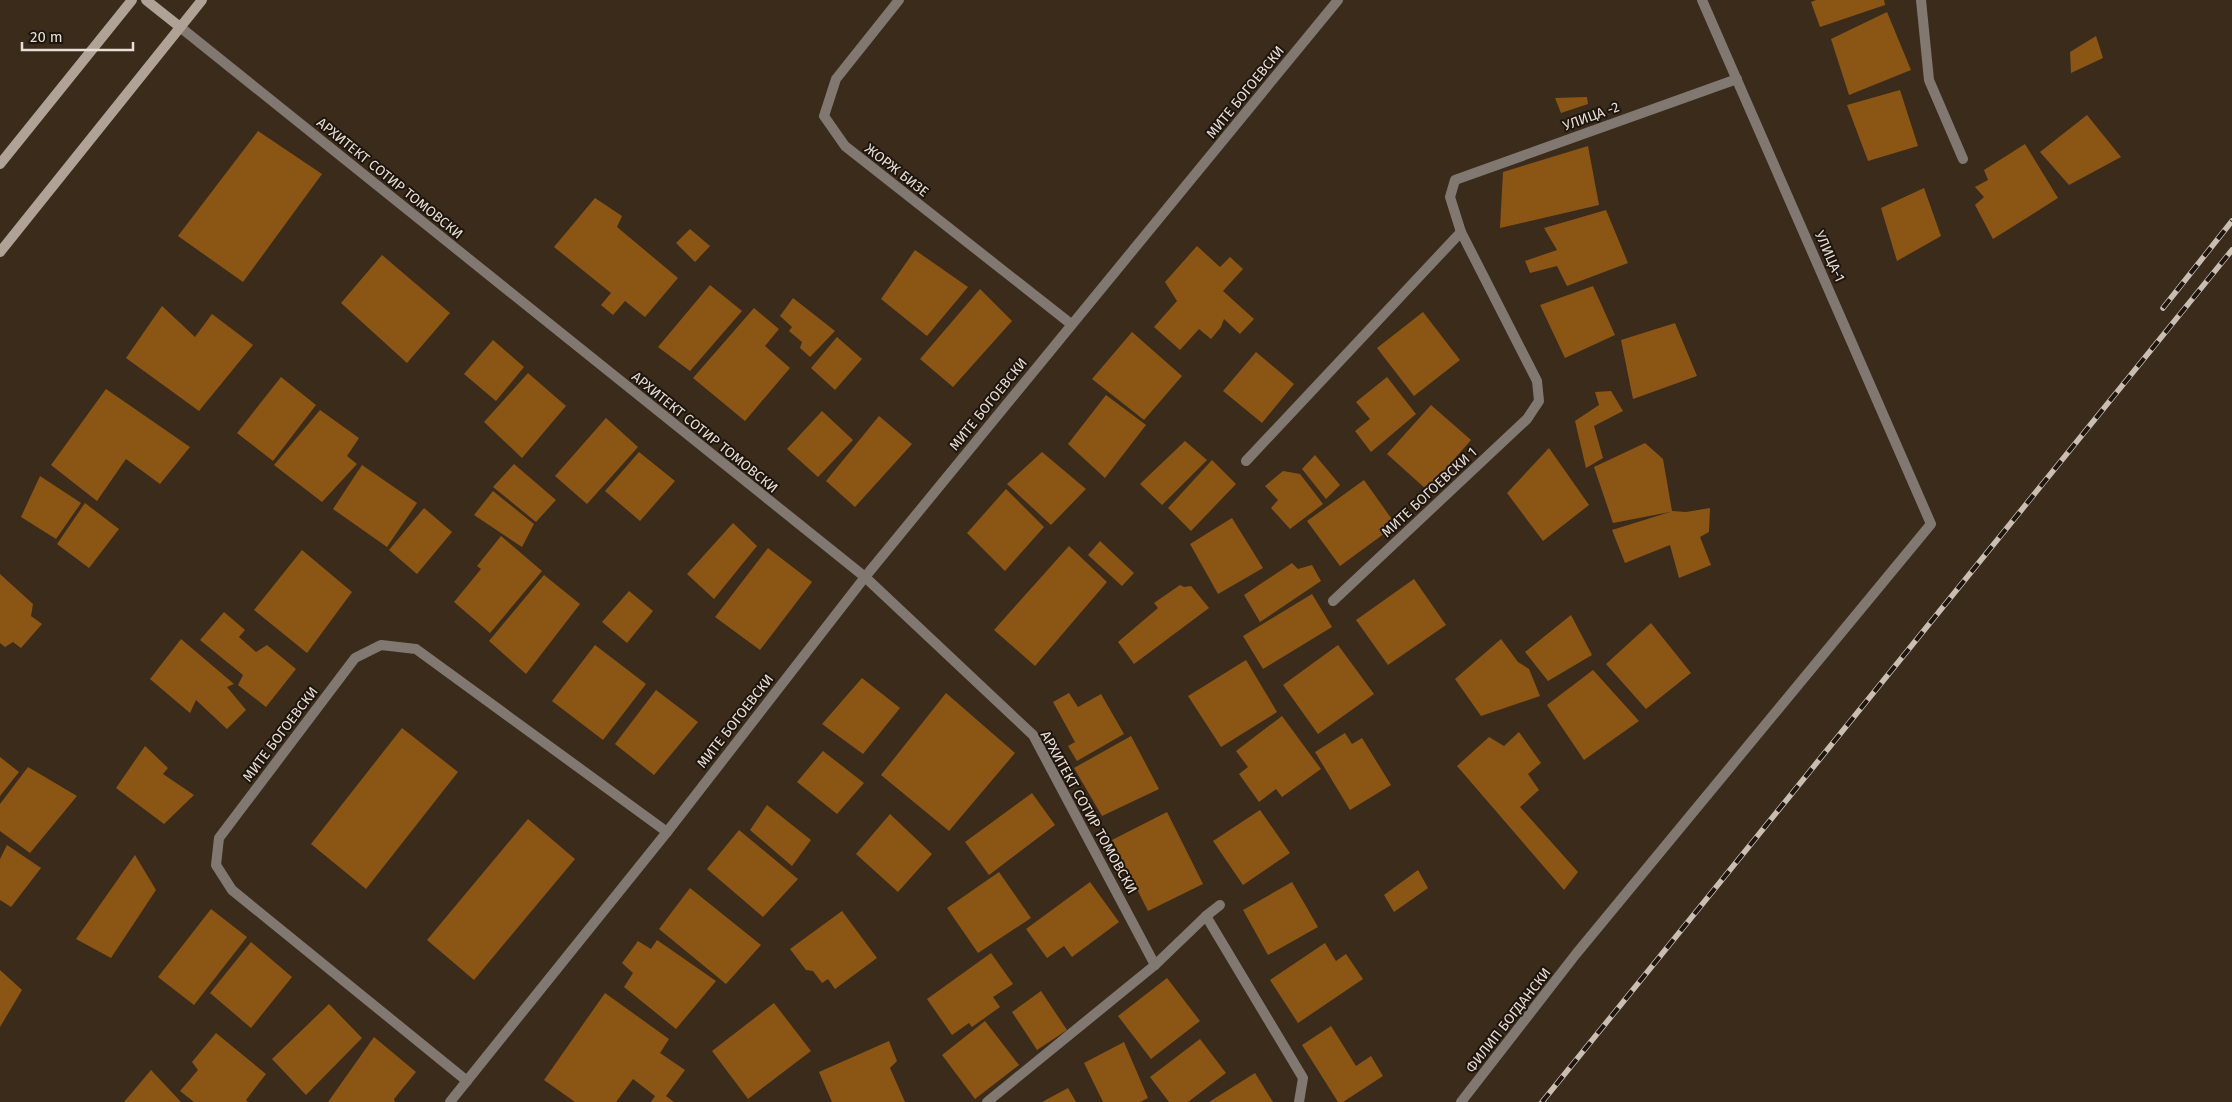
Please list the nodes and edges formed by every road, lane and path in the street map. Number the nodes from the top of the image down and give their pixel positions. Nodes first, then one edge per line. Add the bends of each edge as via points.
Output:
1 (132, 0) edge
2 (146, 0) edge
3 (202, 0) edge
4 (899, 0) edge
5 (1338, 0) edge
6 (1702, 0) edge
7 (1921, 0) edge
8 (180, 27) junction
9 (1737, 79) junction
10 (1963, 159) dead end
11 (0, 164) edge
12 (1461, 232) junction
13 (0, 252) edge
14 (1071, 324) junction
15 (1246, 461) dead end
16 (1932, 524) joint
17 (865, 577) junction
18 (1333, 601) dead end
19 (667, 832) junction
20 (1220, 906) dead end
21 (1206, 916) junction
22 (1155, 965) junction
23 (467, 1081) junction
24 (450, 1102) edge
25 (987, 1102) edge
26 (1299, 1102) edge
27 (1461, 1102) edge

1 - 11 street
2 - 8 street, АРХИТЕКТ СОТИР ТОМОВСКИ
3 - 8 street
4 - 14 street, ЖОРЖ БИЗЕ via 836,79 824,116 845,146
5 - 14 street, МИТЕ БОГОЕВСКИ
6 - 9 street, УЛИЦА-1
7 - 10 street via 1929,80
8 - 13 street
8 - 17 street, АРХИТЕКТ СОТИР ТОМОВСКИ
9 - 12 street, УЛИЦА -2 via 1454,180 1450,197
9 - 16 street, УЛИЦА-1
12 - 15 street
12 - 18 street, МИТЕ БОГОЕВСКИ 1 via 1537,381 1539,401 1527,419
14 - 17 street, МИТЕ БОГОЕВСКИ
16 - 27 street, ФИЛИП БОГДАНСКИ via 1576,954
17 - 19 street, МИТЕ БОГОЕВСКИ
17 - 22 street, АРХИТЕКТ СОТИР ТОМОВСКИ via 1032,735
19 - 23 street, МИТЕ БОГОЕВСКИ
19 - 23 street, МИТЕ БОГОЕВСКИ via 416,649 381,645 355,658 219,838 216,865 232,890
20 - 21 street
21 - 22 street
21 - 26 street via 1303,1078
22 - 25 street
23 - 24 street, МИТЕ БОГОЕВСКИ

